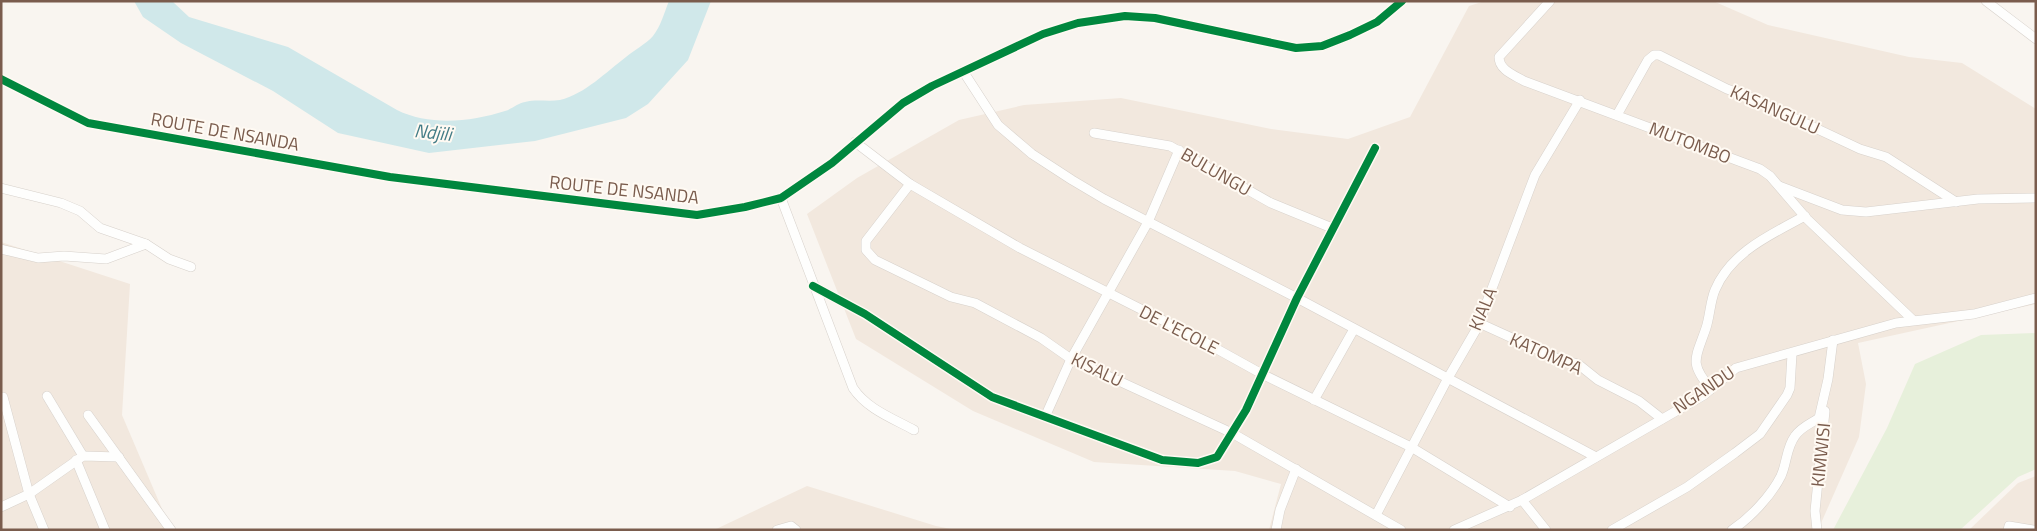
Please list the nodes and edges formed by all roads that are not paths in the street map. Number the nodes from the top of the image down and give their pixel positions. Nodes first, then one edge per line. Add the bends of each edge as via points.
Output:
1 (1402, 1) edge
2 (1550, 1) edge
3 (1986, 1) edge
4 (2036, 39) edge
5 (963, 71) junction
6 (1, 78) edge
7 (1580, 100) junction
8 (1617, 115) junction
9 (1094, 133) dead end
10 (855, 142) junction
11 (1375, 148) dead end
12 (1179, 150) junction
13 (910, 184) junction
14 (1779, 186) junction
15 (1, 188) edge
16 (781, 198) junction
17 (2036, 198) edge
18 (1956, 202) junction
19 (1805, 216) junction
20 (1148, 222) junction
21 (1332, 228) junction
22 (146, 244) junction
23 (1, 249) edge
24 (191, 267) dead end
25 (813, 286) junction
26 (1109, 294) junction
27 (1298, 298) junction
28 (2036, 298) edge
29 (1914, 320) junction
30 (1479, 323) junction
31 (1354, 329) junction
32 (1833, 340) junction
33 (1792, 354) junction
34 (1071, 359) junction
35 (1262, 374) junction
36 (1448, 378) junction
37 (1828, 379) junction
38 (1711, 389) junction
39 (47, 396) dead end
40 (2, 397) dead end
41 (1314, 400) junction
42 (88, 416) dead end
43 (1045, 418) junction
44 (1662, 418) junction
45 (914, 430) dead end
46 (1232, 432) junction
47 (1411, 447) junction
48 (119, 457) junction
49 (1596, 457) junction
50 (80, 458) junction
51 (1296, 469) junction
52 (29, 494) junction
53 (1522, 500) junction
54 (1510, 506) junction
55 (1, 507) edge
56 (1376, 515) junction
57 (794, 528) edge
58 (2009, 528) edge
59 (44, 530) edge
60 (105, 530) edge
61 (171, 530) edge
62 (777, 530) edge
63 (1276, 530) edge
64 (1401, 530) edge
65 (1454, 530) edge
66 (1546, 530) edge
67 (1612, 530) edge
68 (1732, 530) edge
69 (1817, 530) edge
70 (2033, 530) edge

1 - 5 street, ROUTE DE NSANDA via 1377,22 1322,46 1296,48 1155,18 1125,16 1078,23 1043,34
2 - 7 street, MUTOMBO via 1499,56 1499,63 1524,81
3 - 4 street
5 - 10 street, ROUTE DE NSANDA via 904,103
5 - 20 street via 998,125 1032,154 1104,200
6 - 16 street, ROUTE DE NSANDA via 88,123 390,176 697,215
7 - 8 street, MUTOMBO
7 - 30 street, KIALA via 1534,175
8 - 14 street, MUTOMBO via 1760,169
8 - 18 street, KASANGULU via 1648,60 1659,55 1860,149 1886,157
9 - 12 street, BULUNGU via 1154,142
10 - 13 street, DE L'ECOLE
10 - 16 street, ROUTE DE NSANDA
11 - 21 street
12 - 20 street
12 - 21 street, BULUNGU via 1271,203
13 - 26 street, DE L'ECOLE via 1020,248
13 - 34 street, KISALU via 866,241 870,257 951,297 975,303 1042,338
14 - 18 street via 1842,210 1866,212
14 - 19 street, MUTOMBO
15 - 22 street via 61,203 80,212 100,228
16 - 25 street
17 - 18 street
19 - 29 street, MUTOMBO
19 - 38 street via 1747,249 1724,273 1714,291 1707,326 1694,358 1699,375
20 - 26 street
20 - 27 street
21 - 27 street
22 - 23 street via 106,259 38,258
22 - 24 street via 169,259
25 - 43 street via 865,314 992,397
25 - 45 street via 853,388 860,398
26 - 34 street
26 - 35 street, DE L'ECOLE
27 - 31 street
27 - 35 street
28 - 29 street, NGANDU via 1974,314
29 - 32 street, NGANDU
30 - 36 street, KIALA
30 - 44 street, KATOMPA via 1556,358 1578,364 1598,380
31 - 36 street
31 - 41 street
32 - 33 street, NGANDU
32 - 37 street
33 - 38 street, NGANDU via 1736,368
33 - 67 street via 1787,396 1760,434 1687,487
34 - 43 street
34 - 46 street, KISALU
35 - 41 street, DE L'ECOLE
35 - 46 street
36 - 47 street, KIALA
36 - 49 street
37 - 68 street via 1819,418 1795,435 1778,482 1755,510
37 - 69 street, KIMWISI via 1815,511
38 - 44 street, NGANDU
39 - 50 street
40 - 52 street
41 - 47 street, DE L'ECOLE
42 - 48 street
43 - 46 street via 1171,461 1209,461 1216,458
44 - 49 street, NGANDU
46 - 51 street, KISALU
47 - 54 street, DE L'ECOLE
47 - 56 street, KIALA
48 - 50 street
48 - 61 street
49 - 53 street, NGANDU
50 - 52 street
50 - 60 street
51 - 56 street, KISALU
51 - 63 street
52 - 55 street
52 - 59 street
53 - 54 street, NGANDU
53 - 66 street
54 - 65 street, NGANDU
56 - 64 street, KISALU
57 - 62 street
58 - 70 street

